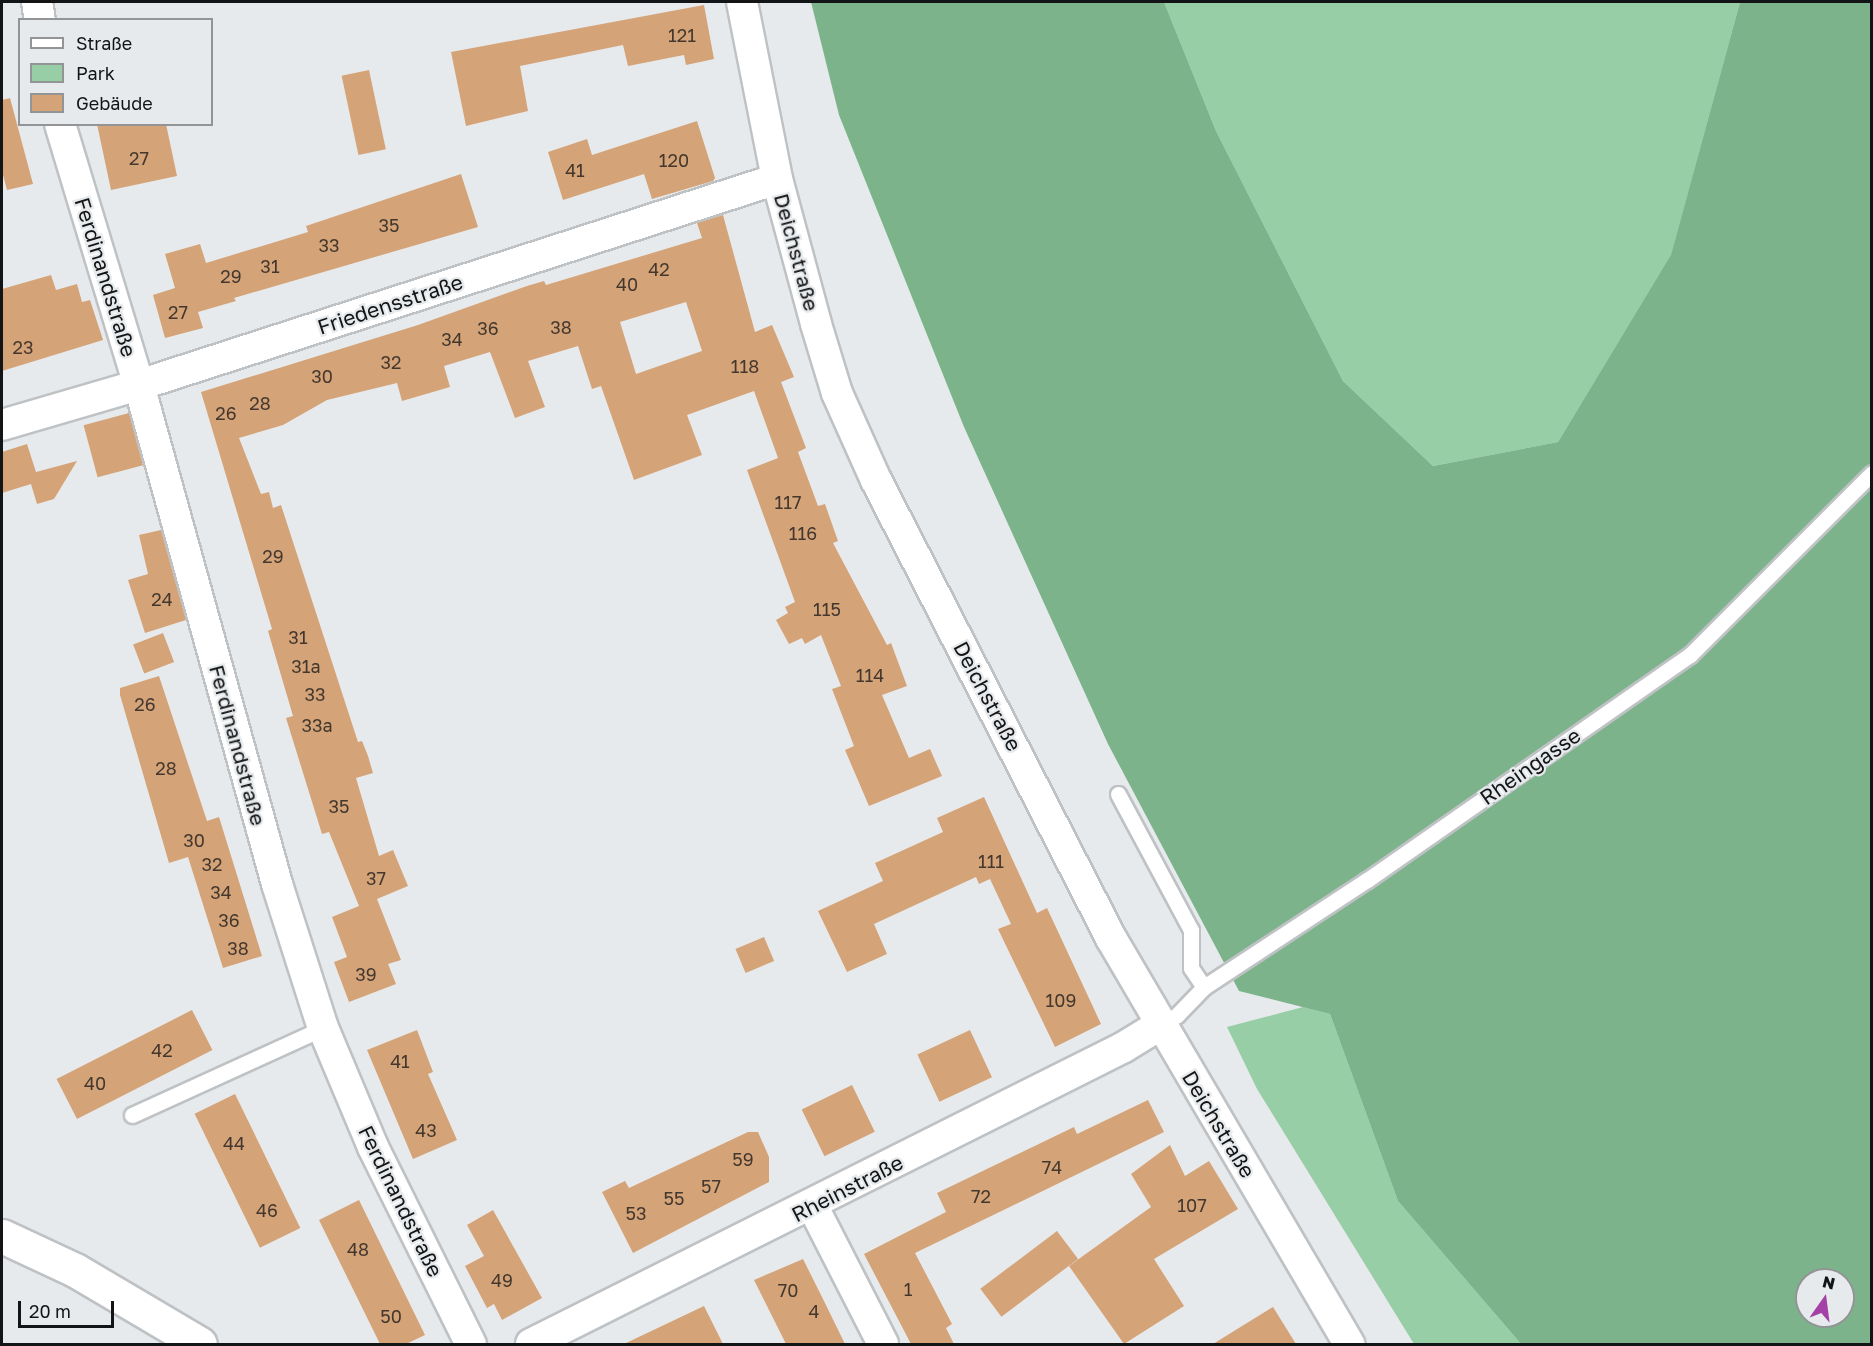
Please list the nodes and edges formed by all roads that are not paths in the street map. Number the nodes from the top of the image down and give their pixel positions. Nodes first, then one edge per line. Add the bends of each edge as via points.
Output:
1 (37, 2) edge
2 (742, 2) edge
3 (40, 18) edge
4 (61, 126) edge
5 (777, 179) junction
6 (139, 385) junction
7 (2, 425) edge
8 (1872, 473) edge
9 (1118, 794) dead end
10 (1204, 987) junction
11 (1160, 1025) junction
12 (323, 1028) junction
13 (132, 1115) dead end
14 (812, 1206) junction
15 (2, 1236) edge
16 (201, 1344) edge
17 (471, 1344) edge
18 (531, 1344) edge
19 (883, 1344) edge
20 (1349, 1344) edge

1 - 3 street
2 - 5 street, Deichstraße
4 - 6 street, Ferdinandstraße
5 - 6 street, Friedensstraße
5 - 11 street, Deichstraße via 837,393 876,480 1111,938
6 - 7 street, Friedensstraße
6 - 12 street, Ferdinandstraße via 277,884
8 - 10 lane, Rheingasse via 1690,655 1367,880
9 - 10 lane via 1191,930 1191,968
10 - 11 lane, Rheingasse via 1177,1015
11 - 14 street, Rheinstraße
11 - 20 street, Deichstraße
12 - 13 lane
12 - 17 street, Ferdinandstraße via 373,1147
14 - 18 street, Rheinstraße
14 - 19 street
15 - 16 main road via 75,1270

